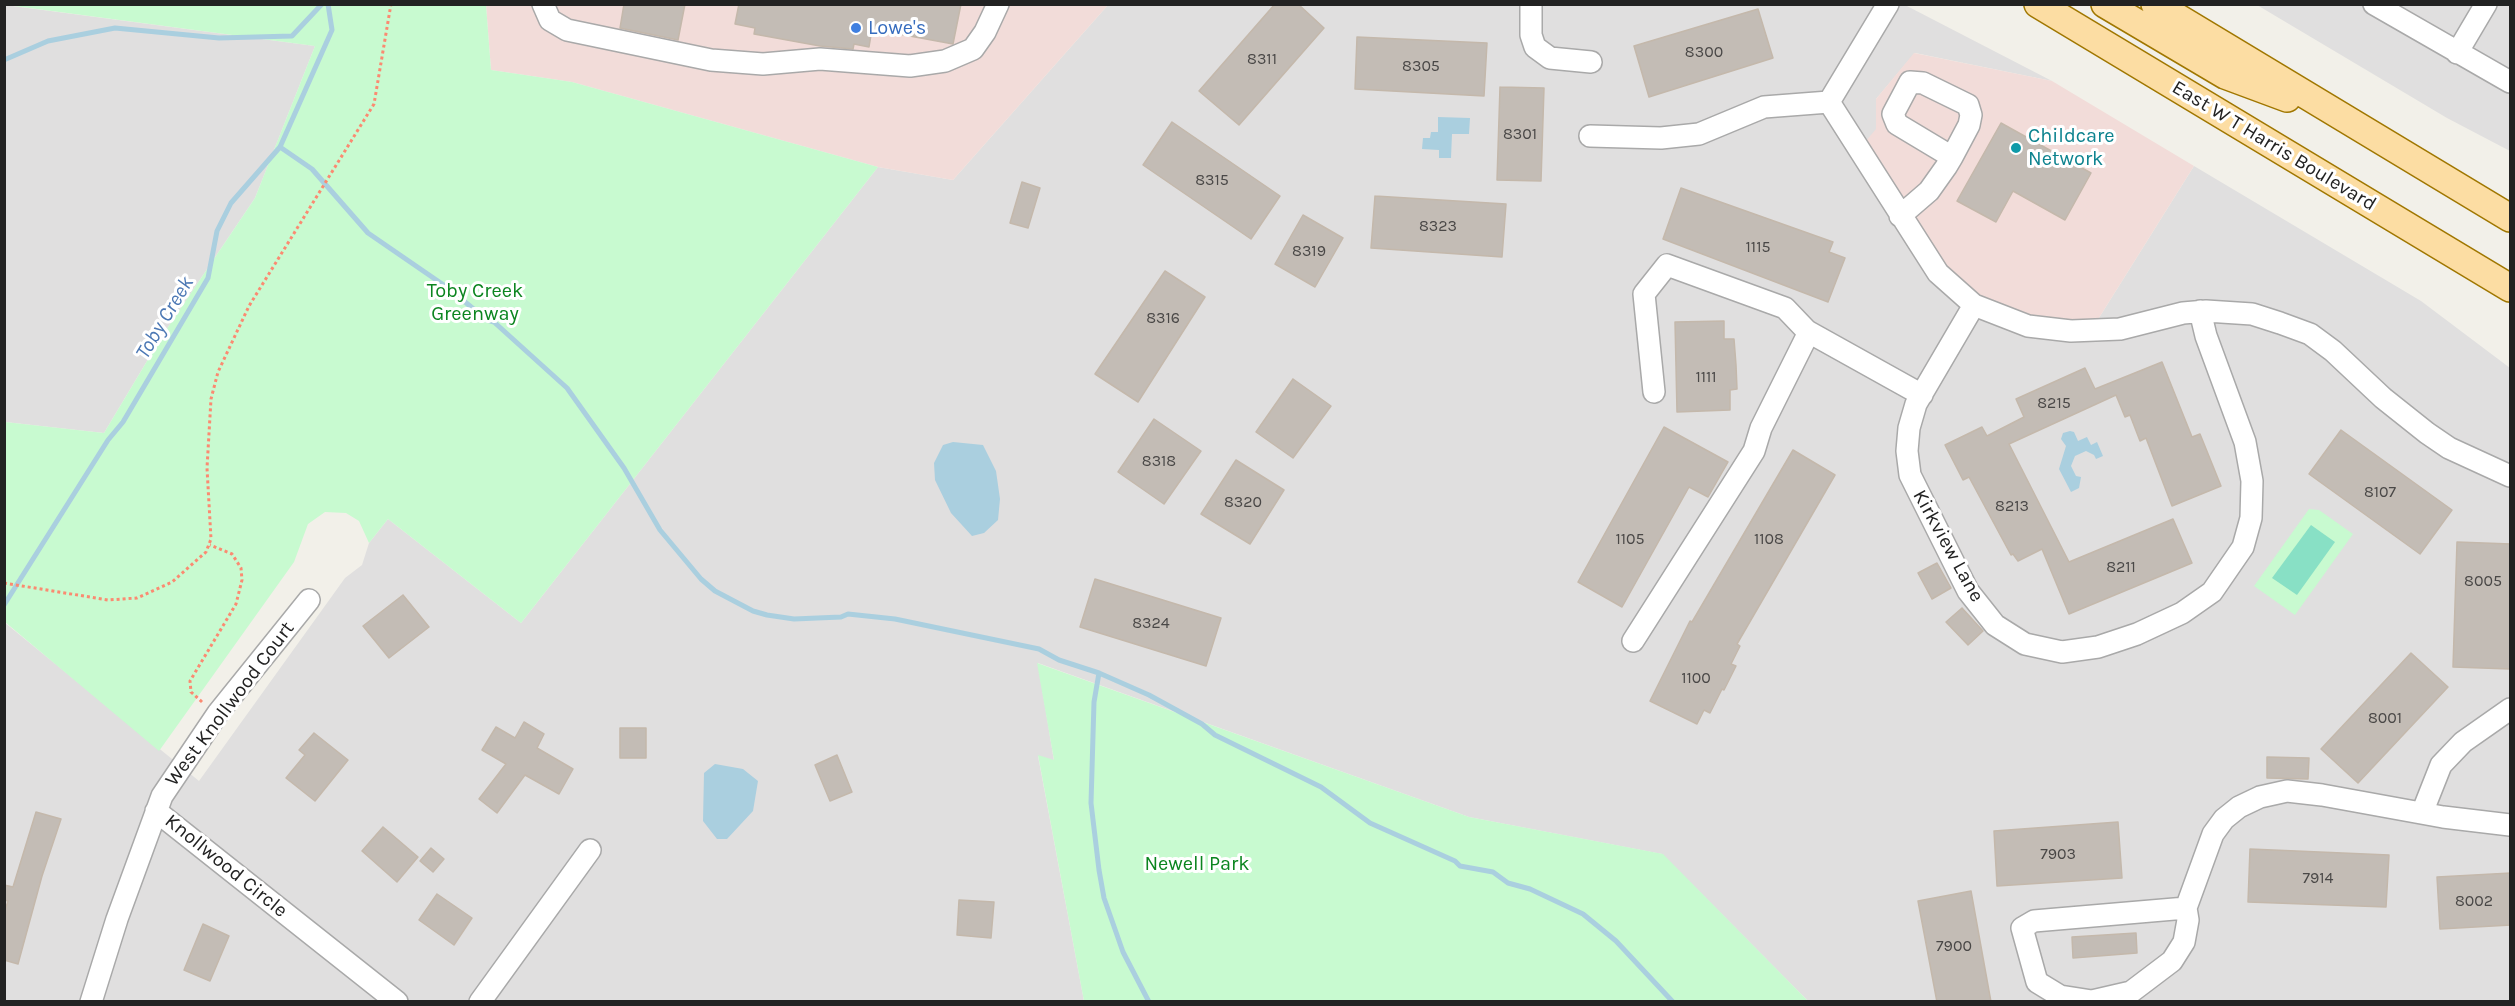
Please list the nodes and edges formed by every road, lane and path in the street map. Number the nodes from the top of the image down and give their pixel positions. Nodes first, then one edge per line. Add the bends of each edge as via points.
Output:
1 (392, 4) edge
2 (543, 4) edge
3 (999, 4) edge
4 (1531, 4) edge
5 (1888, 4) edge
6 (2038, 4) edge
7 (2104, 4) edge
8 (2155, 4) edge
9 (2374, 4) edge
10 (2486, 4) edge
11 (2457, 53) junction
12 (1591, 62) dead end
13 (2511, 82) edge
14 (1829, 102) junction
15 (2355, 125) junction
16 (1590, 136) dead end
17 (1952, 157) dead end
18 (1900, 216) junction
19 (2511, 218) edge
20 (2511, 288) edge
21 (1974, 305) junction
22 (2200, 311) junction
23 (1809, 333) junction
24 (1654, 392) dead end
25 (1922, 395) junction
26 (2511, 476) edge
27 (209, 545) junction
28 (4, 583) edge
29 (309, 600) dead end
30 (1633, 641) dead end
31 (2511, 708) edge
32 (218, 713) junction
33 (156, 810) junction
34 (2422, 813) junction
35 (2511, 825) edge
36 (590, 850) dead end
37 (2186, 908) junction
38 (91, 1002) edge
39 (397, 1002) edge
40 (480, 1002) edge

1 - 27 path via 374,104 240,322 213,388 207,468
2 - 3 street via 550,20 567,30 711,60 762,64 831,59 903,66 945,62 973,49
4 - 12 street via 1535,47 1550,58
5 - 14 street
6 - 20 main road, East W T Harris Boulevard
7 - 15 main road via 2225,75
8 - 15 main road
9 - 11 street
10 - 11 street
11 - 13 street
14 - 16 street via 1764,107 1700,134 1661,138
14 - 18 street
15 - 19 main road
17 - 18 street via 1929,191
18 - 21 street via 1938,273
21 - 22 street via 2028,326 2071,331 2120,329
21 - 25 street, Kirkview Lane
22 - 25 street, Kirkview Lane via 2246,442 2252,481 2251,518 2242,547 2212,592 2182,613 2098,647 2062,652 2025,644 1995,625 1968,591 1910,475 1909,428
22 - 26 street via 2252,314 2310,334 2427,433 2449,448
23 - 24 street via 1785,308 1667,265 1644,294
23 - 25 street
23 - 30 street via 1761,428 1754,451
27 - 28 path via 191,567 149,595 108,600
27 - 32 path via 232,554 241,568 236,604 189,686 194,696
29 - 32 street, West Knollwood Court
31 - 34 street via 2463,742 2441,765
32 - 33 street, West Knollwood Court
33 - 38 street, Knollwood Circle
33 - 39 street, Knollwood Circle
34 - 35 street
34 - 37 street via 2287,791 2260,797 2224,819 2213,834
36 - 40 street
37 - 37 street via 2184,942 2172,961 2131,992 2092,1000 2060,996 2037,982 2022,928 2034,921

